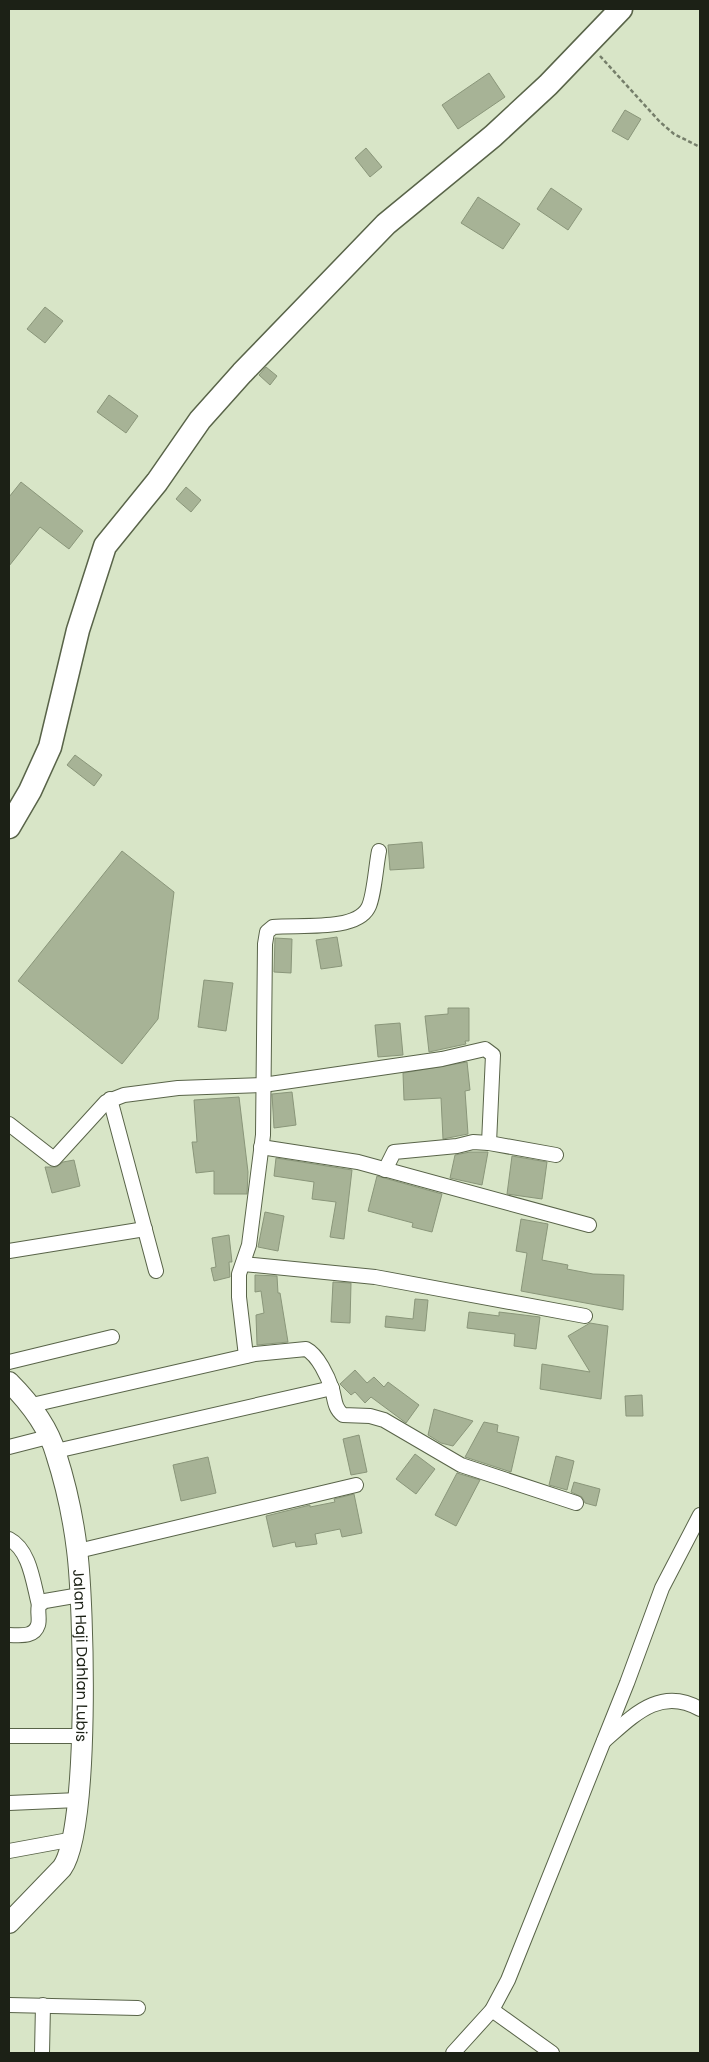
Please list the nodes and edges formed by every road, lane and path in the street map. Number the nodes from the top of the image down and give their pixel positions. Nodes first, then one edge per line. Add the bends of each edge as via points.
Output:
1 (621, 9) edge
2 (587, 42) junction
3 (700, 147) edge
4 (9, 827) edge
5 (379, 851) dead end
6 (263, 1085) junction
7 (110, 1099) junction
8 (9, 1124) edge
9 (489, 1143) junction
10 (262, 1147) junction
11 (556, 1155) dead end
12 (385, 1170) junction
13 (590, 1225) dead end
14 (145, 1229) junction
15 (9, 1251) edge
16 (243, 1264) junction
17 (156, 1271) dead end
18 (585, 1316) dead end
19 (112, 1337) dead end
20 (246, 1356) junction
21 (9, 1362) edge
22 (9, 1382) edge
23 (332, 1388) junction
24 (32, 1405) junction
25 (52, 1444) junction
26 (9, 1447) edge
27 (356, 1485) dead end
28 (576, 1503) dead end
29 (700, 1515) edge
30 (9, 1539) edge
31 (78, 1551) junction
32 (80, 1595) junction
33 (38, 1604) junction
34 (9, 1635) edge
35 (700, 1709) edge
36 (9, 1736) edge
37 (81, 1736) junction
38 (602, 1743) junction
39 (78, 1800) junction
40 (9, 1804) edge
41 (74, 1839) junction
42 (9, 1851) edge
43 (9, 1923) edge
44 (9, 2004) edge
45 (43, 2005) junction
46 (138, 2008) dead end
47 (492, 2010) junction
48 (460, 2051) edge
49 (42, 2053) edge
50 (552, 2053) edge

1 - 2 main road
2 - 3 path via 660,122 674,134
2 - 4 main road via 548,85 493,136 386,224 242,373 200,420 157,482 105,546 78,630 50,746
5 - 6 street via 369,908 361,918 346,924 273,927 267,932
6 - 7 street via 178,1088
6 - 9 street via 488,1050 493,1055
6 - 10 street
7 - 8 street via 54,1159
7 - 14 street
9 - 11 street
9 - 12 street via 473,1142 394,1152
10 - 12 street via 358,1162
10 - 16 street via 249,1245
12 - 13 street
14 - 15 street
14 - 17 street
16 - 18 street via 375,1277
16 - 20 street via 239,1274 239,1296
19 - 21 street
20 - 23 street via 306,1349 315,1356
20 - 24 street
22 - 24 street, Jalan Haji Dahlan Lubis
23 - 25 street
23 - 28 street via 336,1407 343,1414 384,1420 461,1466
24 - 25 street, Jalan Haji Dahlan Lubis
25 - 26 street
25 - 31 street, Jalan Haji Dahlan Lubis via 70,1504
27 - 31 street
29 - 38 street via 662,1588
30 - 33 street via 20,1546 28,1562
31 - 32 street, Jalan Haji Dahlan Lubis
32 - 33 street
32 - 37 street, Jalan Haji Dahlan Lubis via 83,1636
33 - 34 street via 38,1625 33,1632
35 - 38 street via 676,1700 656,1702
36 - 37 street
37 - 39 street, Jalan Haji Dahlan Lubis
38 - 47 street via 515,1965
39 - 40 street
39 - 41 street, Jalan Haji Dahlan Lubis
41 - 42 street
41 - 43 street, Jalan Haji Dahlan Lubis via 62,1868
44 - 45 street
45 - 46 street
45 - 49 street
47 - 48 street
47 - 50 street

